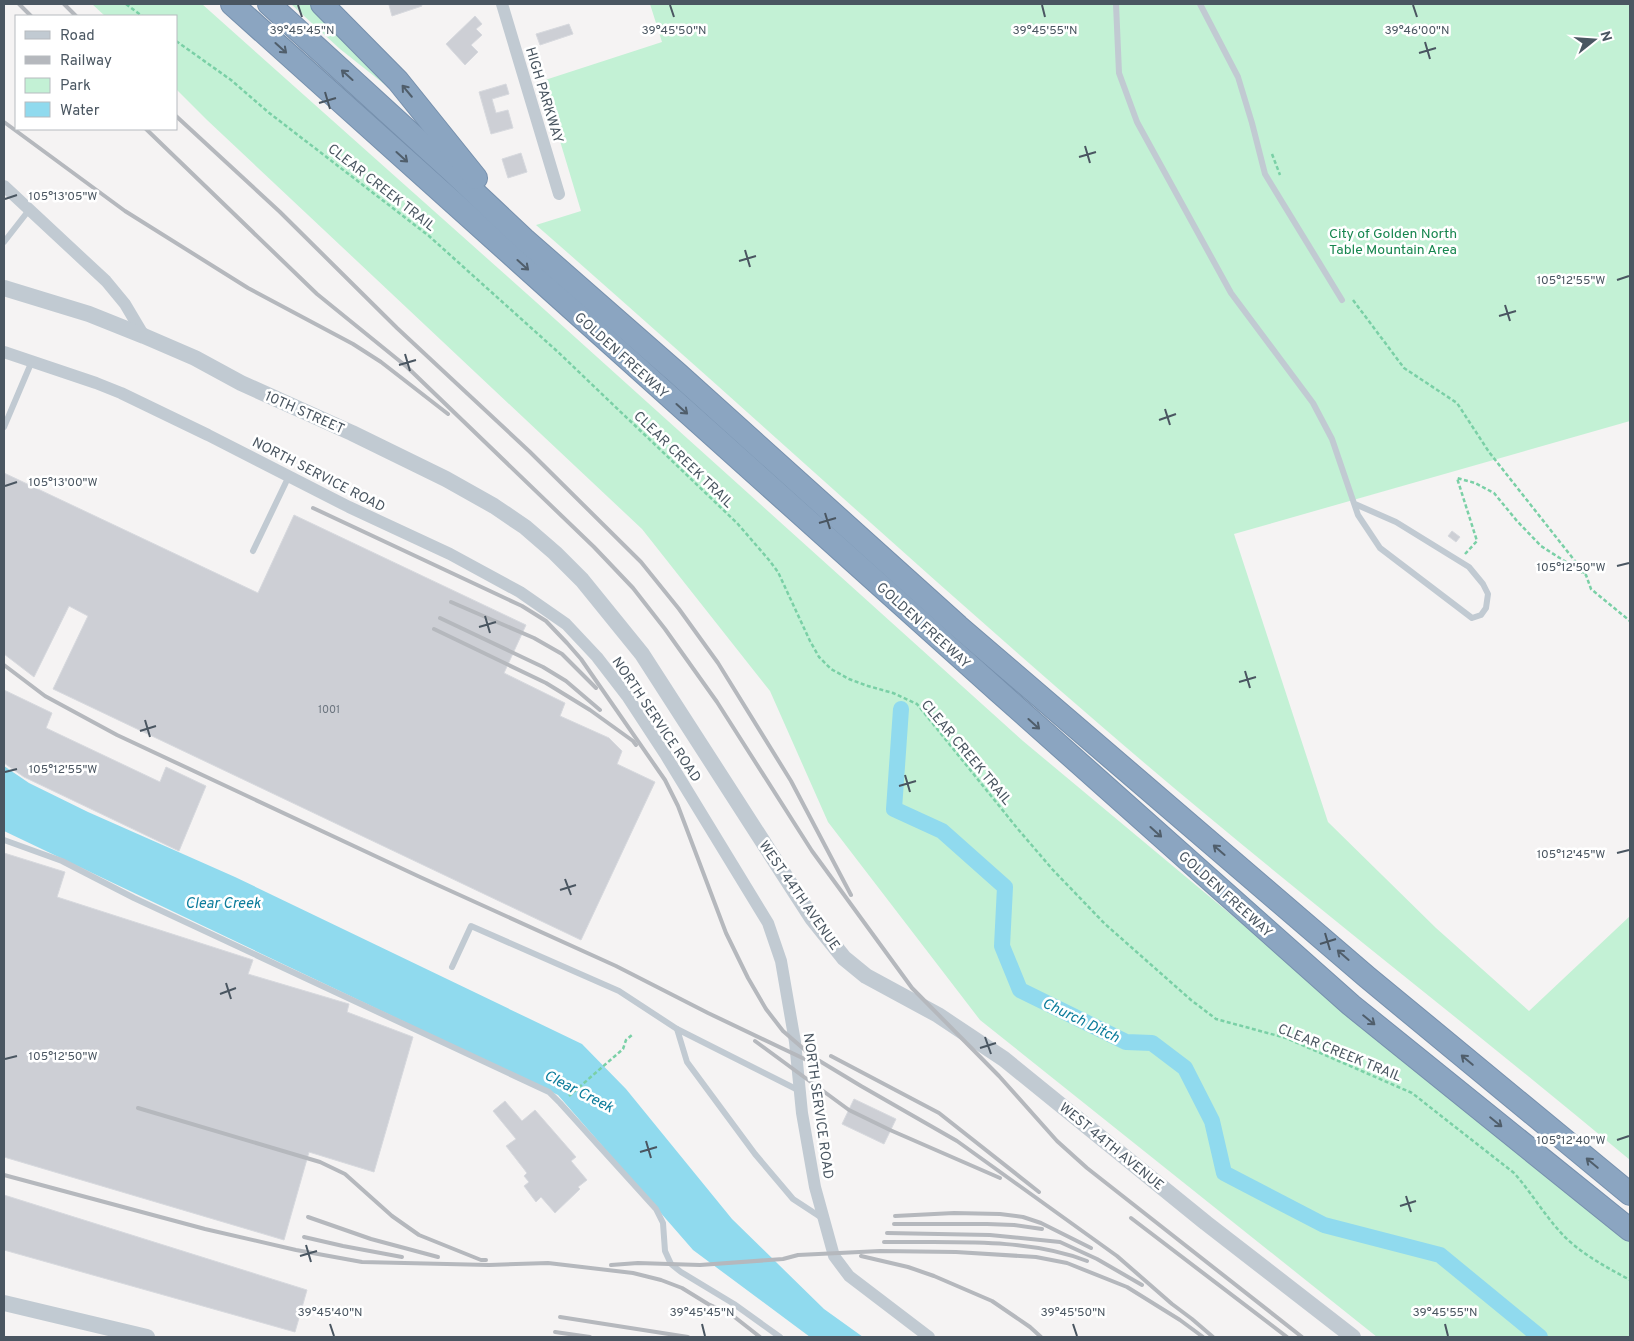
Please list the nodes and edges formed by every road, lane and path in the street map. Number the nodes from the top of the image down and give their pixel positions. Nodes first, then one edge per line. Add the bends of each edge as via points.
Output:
1 (126, 4) edge
2 (232, 4) edge
3 (269, 4) edge
4 (322, 4) edge
5 (502, 4) edge
6 (1116, 4) edge
7 (1200, 4) edge
8 (141, 15) edge
9 (178, 42) edge
10 (1272, 152) dead end
11 (1281, 178) dead end
12 (4, 186) edge
13 (559, 194) dead end
14 (29, 210) junction
15 (524, 239) junction
16 (4, 242) edge
17 (4, 288) edge
18 (1348, 293) dead end
19 (1342, 300) dead end
20 (144, 336) junction
21 (4, 352) edge
22 (32, 361) junction
23 (4, 427) edge
24 (290, 476) junction
25 (1354, 504) junction
26 (253, 551) dead end
27 (1458, 561) junction
28 (1586, 575) junction
29 (582, 580) joint
30 (1630, 621) edge
31 (4, 840) edge
32 (452, 967) dead end
33 (677, 1030) junction
34 (632, 1035) dead end
35 (800, 1091) junction
36 (560, 1102) junction
37 (1630, 1194) edge
38 (823, 1219) junction
39 (1630, 1230) edge
40 (1630, 1280) edge
41 (4, 1303) edge
42 (146, 1337) edge
43 (780, 1337) edge
44 (929, 1337) edge
45 (1353, 1337) edge

1 - 8 path
2 -> 39 highway, GOLDEN FREEWAY via 1351,1005
15 -> 3 highway, GOLDEN FREEWAY
15 -> 4 highway via 398,81
5 - 13 street, HIGH PARKWAY
6 - 25 lane via 1119,73 1137,122 1231,292 1313,403 1332,439
7 - 19 lane via 1238,77 1265,174
9 - 40 path, CLEAR CREEK TRAIL via 231,80 429,236 558,352 737,523 769,560 778,572 819,657 831,669 849,679 917,704 1053,870 1105,924 1191,1000 1216,1019 1286,1038 1412,1093 1514,1173 1568,1239 1597,1263
10 - 11 path
12 - 14 street
14 - 16 lane
14 - 20 street via 106,281 125,304
37 -> 15 highway, GOLDEN FREEWAY via 1367,977 966,632
17 - 20 street, 10TH STREET via 89,314
18 - 28 path via 1404,368 1457,403 1489,452
20 - 29 street, 10TH STREET via 446,479 524,527
21 - 22 street, NORTH SERVICE ROAD
22 - 23 lane
22 - 24 street, NORTH SERVICE ROAD via 121,393
24 - 26 lane
24 - 35 street, NORTH SERVICE ROAD via 520,592 566,624 597,656 665,754 768,923 781,961
25 - 27 lane via 1396,522
25 - 27 lane via 1380,548 1472,618 1481,615 1486,608 1488,594 1469,567
27 - 28 path via 1477,542 1457,478 1494,493 1541,546
28 - 30 path via 1591,590
29 - 45 street, WEST 44TH AVENUE via 642,654 812,918 844,958 866,976 938,1015 1004,1059
31 - 36 lane via 62,861 134,898 549,1092
32 - 33 lane via 471,926 619,992
33 - 35 lane
33 - 38 lane via 687,1062 755,1154 793,1199
34 - 36 path via 608,1064
35 - 38 street, NORTH SERVICE ROAD
36 - 43 lane via 656,1209 672,1264
38 - 44 street, NORTH SERVICE ROAD via 834,1256 849,1276
41 - 42 street

